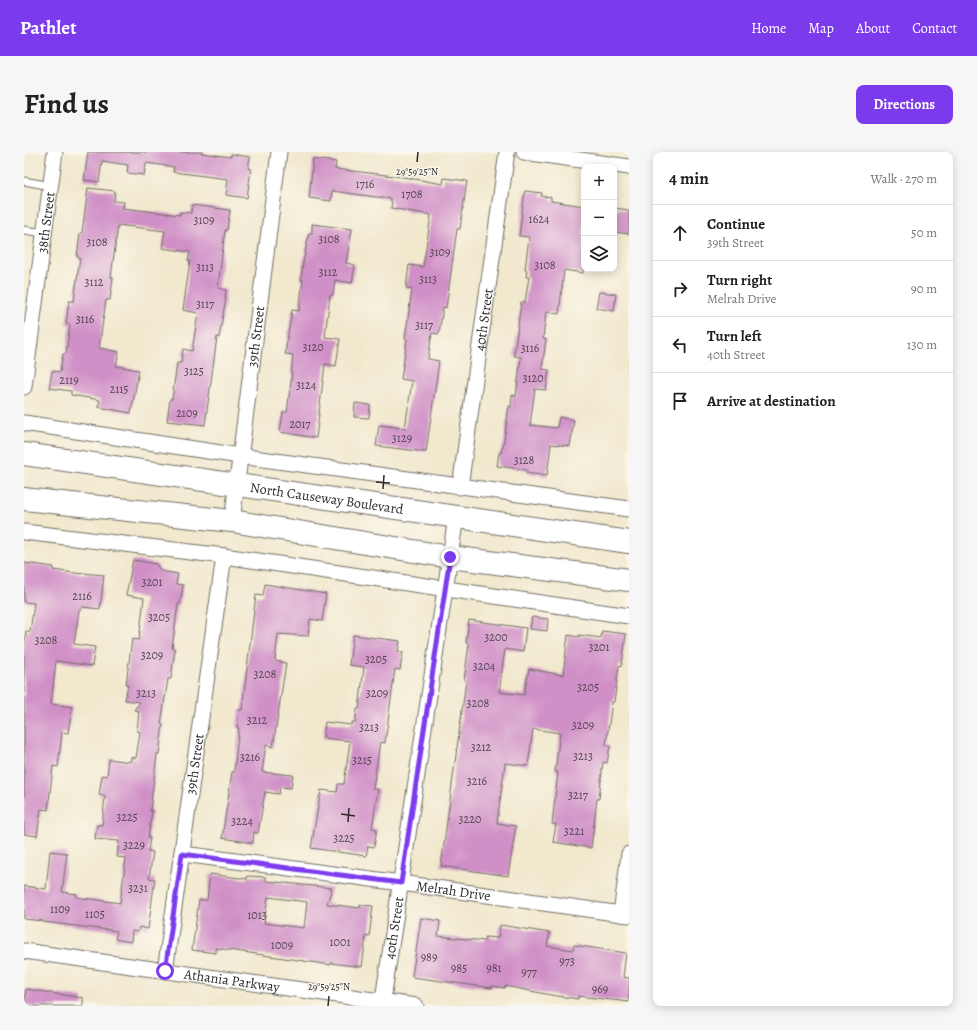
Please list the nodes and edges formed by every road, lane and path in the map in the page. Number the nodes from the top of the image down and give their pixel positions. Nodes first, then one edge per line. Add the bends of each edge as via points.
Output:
1 (55, 152) edge
2 (279, 152) edge
3 (507, 152) edge
4 (524, 152) edge
5 (629, 167) edge
6 (24, 181) edge
7 (51, 186) junction
8 (24, 230) edge
9 (44, 233) junction
10 (24, 387) edge
11 (24, 423) edge
12 (24, 454) edge
13 (240, 456) junction
14 (237, 486) junction
15 (460, 487) junction
16 (24, 499) edge
17 (629, 509) edge
18 (456, 517) junction
19 (232, 521) junction
20 (24, 532) edge
21 (629, 542) edge
22 (224, 556) junction
23 (450, 557) junction
24 (629, 580) edge
25 (445, 589) junction
26 (629, 616) edge
27 (182, 854) junction
28 (629, 854) edge
29 (401, 883) junction
30 (625, 914) edge
31 (24, 951) edge
32 (165, 971) junction
33 (382, 1004) edge
34 (416, 1006) edge

1 - 7 street, 38th Street
2 - 13 street, 39th Street
3 - 15 street, 40th Street
4 - 5 street
6 - 7 lane
7 - 9 street, 38th Street
8 - 9 lane
9 - 10 street, 38th Street
11 - 13 street
12 - 14 highway, North Causeway Boulevard
13 - 14 street, 39th Street
13 - 15 street
14 - 18 highway, North Causeway Boulevard
14 - 19 street, 39th Street
15 - 17 street
16 - 19 highway
18 - 21 highway, North Causeway Boulevard
18 - 23 street, 40th Street
19 - 23 highway
20 - 22 street
22 - 25 street
22 - 27 street, 39th Street
23 - 24 highway
23 - 25 street, 40th Street
25 - 26 street
25 - 29 street, 40th Street
27 - 29 street, Melrah Drive
27 - 32 street, 39th Street
28 - 30 street
29 - 30 street, Melrah Drive
29 - 33 street, 40th Street
31 - 32 street, Athania Parkway
32 - 33 street, Athania Parkway
33 - 34 street, Athania Parkway

